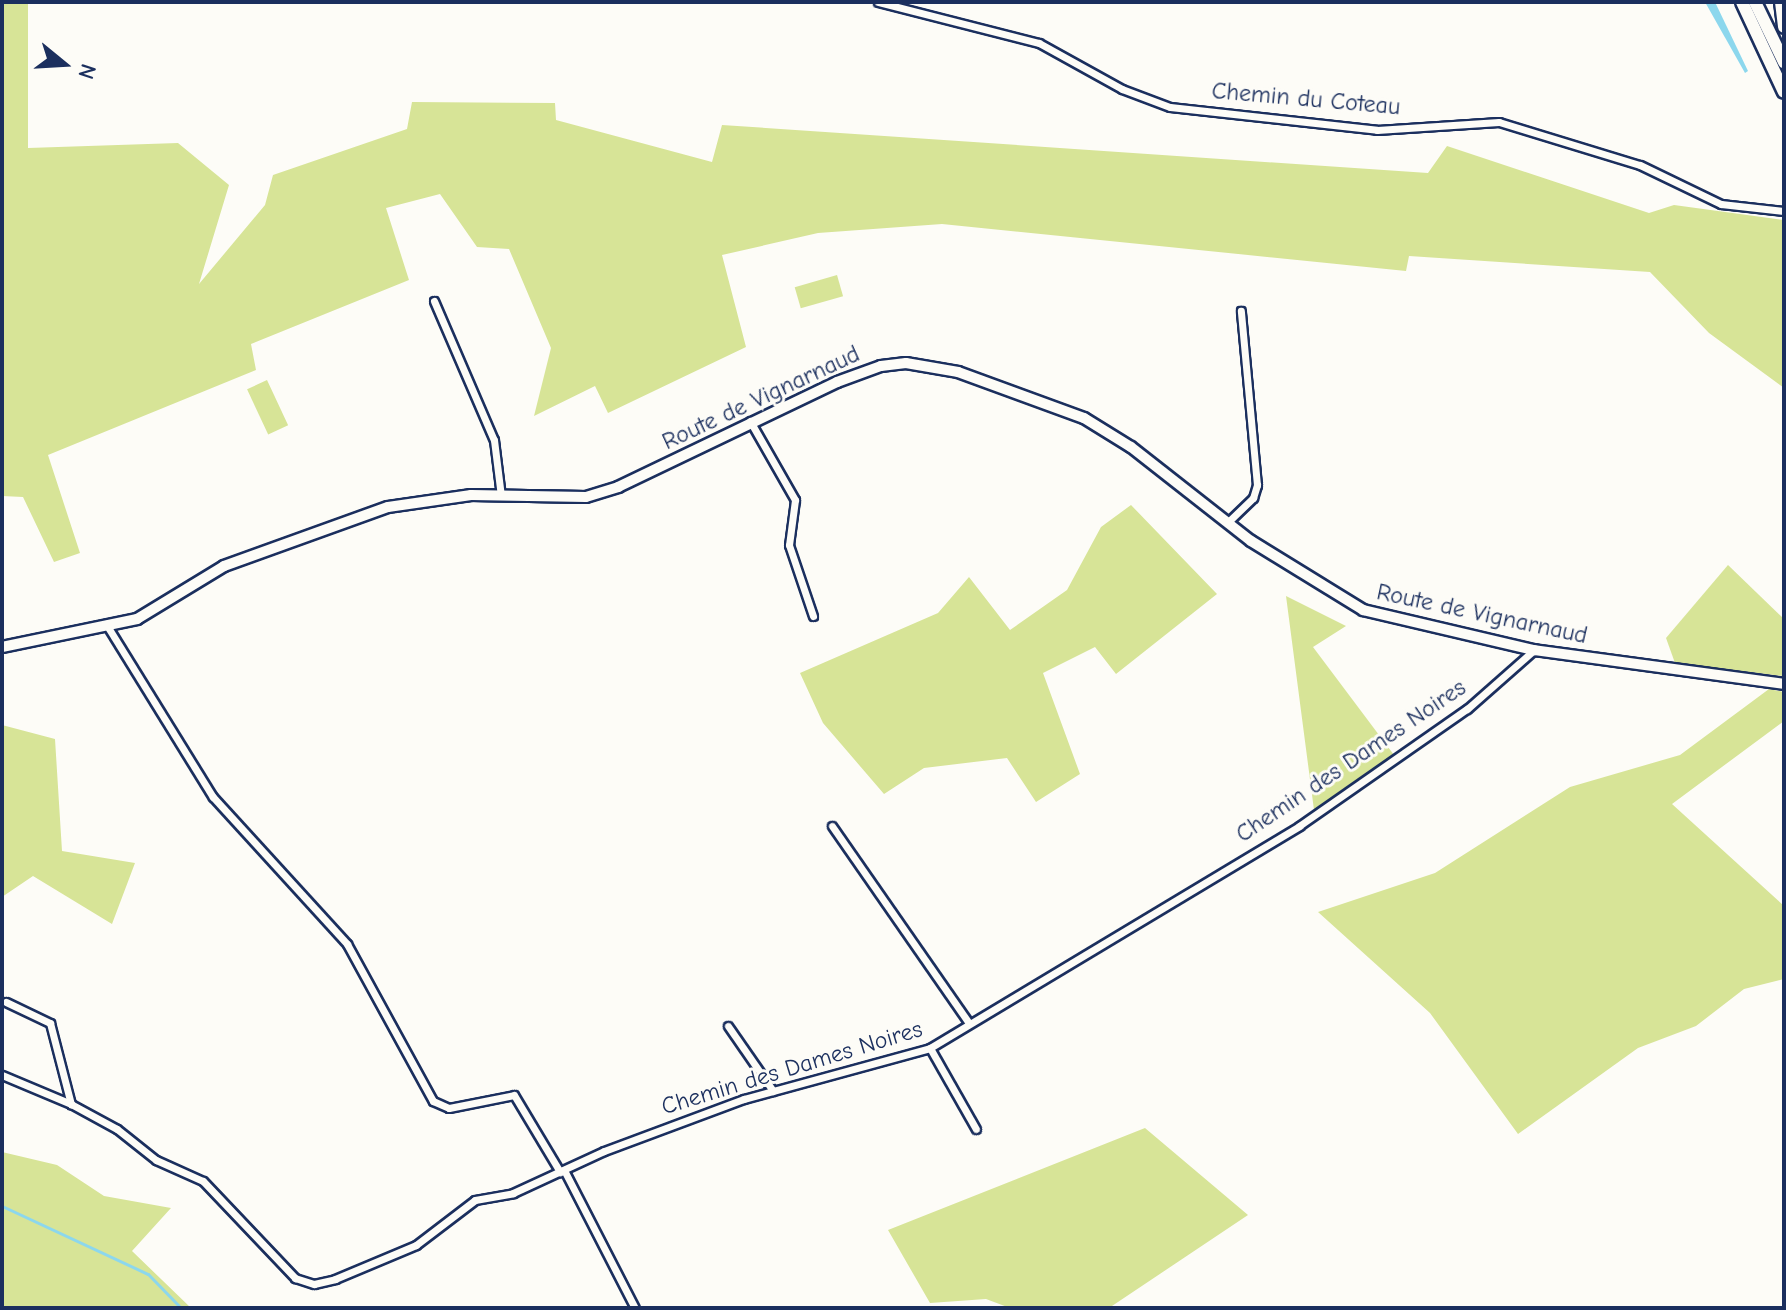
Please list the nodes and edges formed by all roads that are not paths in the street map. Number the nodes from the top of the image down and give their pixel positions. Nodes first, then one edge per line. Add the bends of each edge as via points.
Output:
1 (878, 2) edge
2 (1742, 2) edge
3 (1755, 2) edge
4 (1781, 2) edge
5 (1784, 27) edge
6 (1784, 62) edge
7 (1784, 92) edge
8 (1784, 211) edge
9 (434, 301) dead end
10 (1241, 311) dead end
11 (750, 421) junction
12 (501, 496) junction
13 (1228, 522) junction
14 (813, 616) dead end
15 (106, 624) junction
16 (2, 647) edge
17 (1534, 650) junction
18 (1784, 684) edge
19 (832, 826) dead end
20 (6, 1002) dead end
21 (969, 1023) junction
22 (728, 1026) dead end
23 (930, 1048) junction
24 (2, 1075) edge
25 (773, 1091) junction
26 (71, 1104) junction
27 (976, 1129) dead end
28 (562, 1171) junction
29 (635, 1308) edge

1 - 8 street, Chemin du Coteau via 1039,43 1122,89 1170,107 1377,130 1499,122 1640,165 1730,207
2 - 7 highway
3 - 6 highway
4 - 5 highway
9 - 12 street via 494,440
10 - 13 street via 1257,485 1253,498
11 - 12 street, Route de Vignarnaud via 618,487 586,497
11 - 13 street, Route de Vignarnaud via 881,366 936,366 1084,418 1131,447
11 - 14 street via 795,500 789,545
12 - 15 street, Route de Vignarnaud via 417,501 364,514 224,566 147,614
13 - 17 street, Route de Vignarnaud via 1324,591 1363,610
15 - 16 street, Route de Vignarnaud
15 - 28 street via 213,797 347,944 433,1101 449,1108 514,1095
17 - 18 street, Route de Vignarnaud
17 - 21 street, Chemin des Dames Noires via 1467,709 1299,826
19 - 21 street
20 - 26 street via 50,1023
21 - 23 street, Chemin des Dames Noires
22 - 25 street
23 - 25 street, Chemin des Dames Noires
23 - 27 street
24 - 26 street, Chemin des Dames Noires
25 - 28 street, Chemin des Dames Noires via 686,1119
26 - 28 street, Chemin des Dames Noires via 117,1129 156,1160 203,1181 305,1283 335,1279 416,1245 475,1200 513,1193
28 - 29 street

